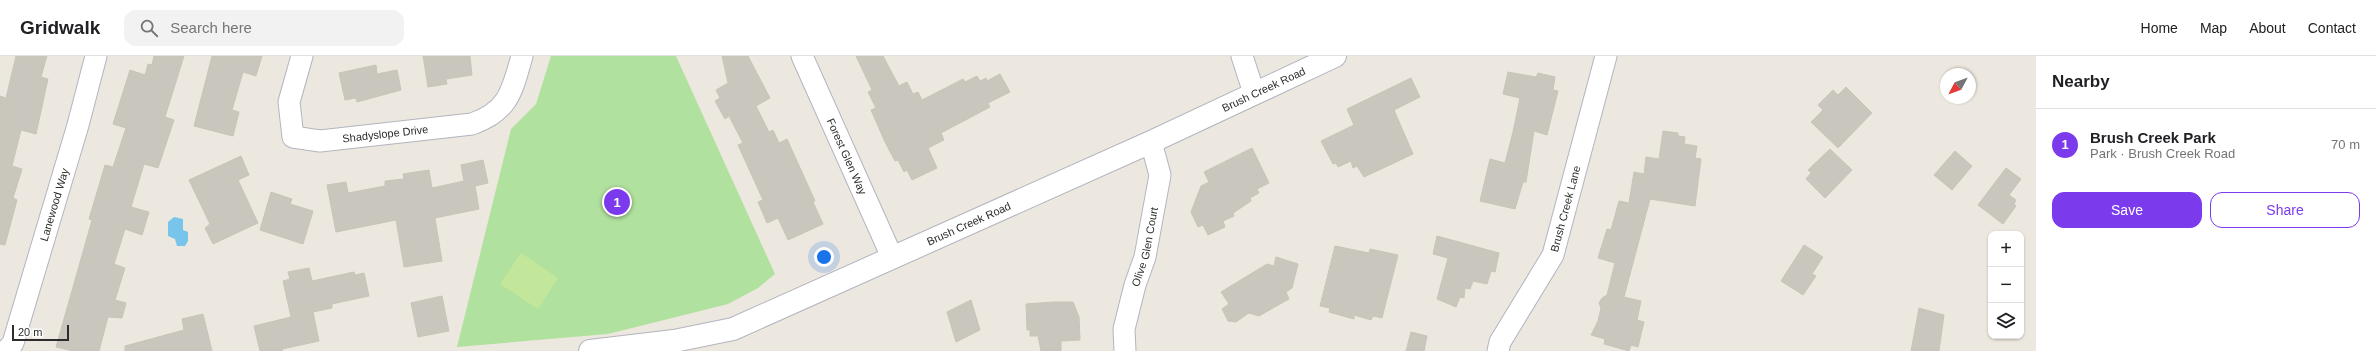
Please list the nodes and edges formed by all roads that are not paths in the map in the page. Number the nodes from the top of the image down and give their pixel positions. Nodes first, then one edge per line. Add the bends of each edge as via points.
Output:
1 (96, 56) edge
2 (302, 56) edge
3 (522, 56) edge
4 (802, 56) edge
5 (1242, 56) edge
6 (1335, 56) edge
7 (1606, 56) edge
8 (1254, 93) junction
9 (1151, 142) junction
10 (892, 256) junction
11 (6, 351) edge
12 (590, 351) edge
13 (1125, 351) edge
14 (1498, 351) edge

1 - 11 street, Lanewood Way via 13,343
2 - 3 street, Shadyslope Drive via 289,102 293,137 320,141 472,124 488,118 503,106
4 - 10 street, Forest Glen Way
5 - 8 street
6 - 8 street, Brush Creek Road
7 - 14 street, Brush Creek Lane via 1553,255 1500,342
8 - 9 street, Brush Creek Road
9 - 10 street, Brush Creek Road
9 - 13 street, Olive Glen Court via 1160,175 1145,257 1124,329
10 - 12 street, Brush Creek Road via 836,284 733,329 674,341

